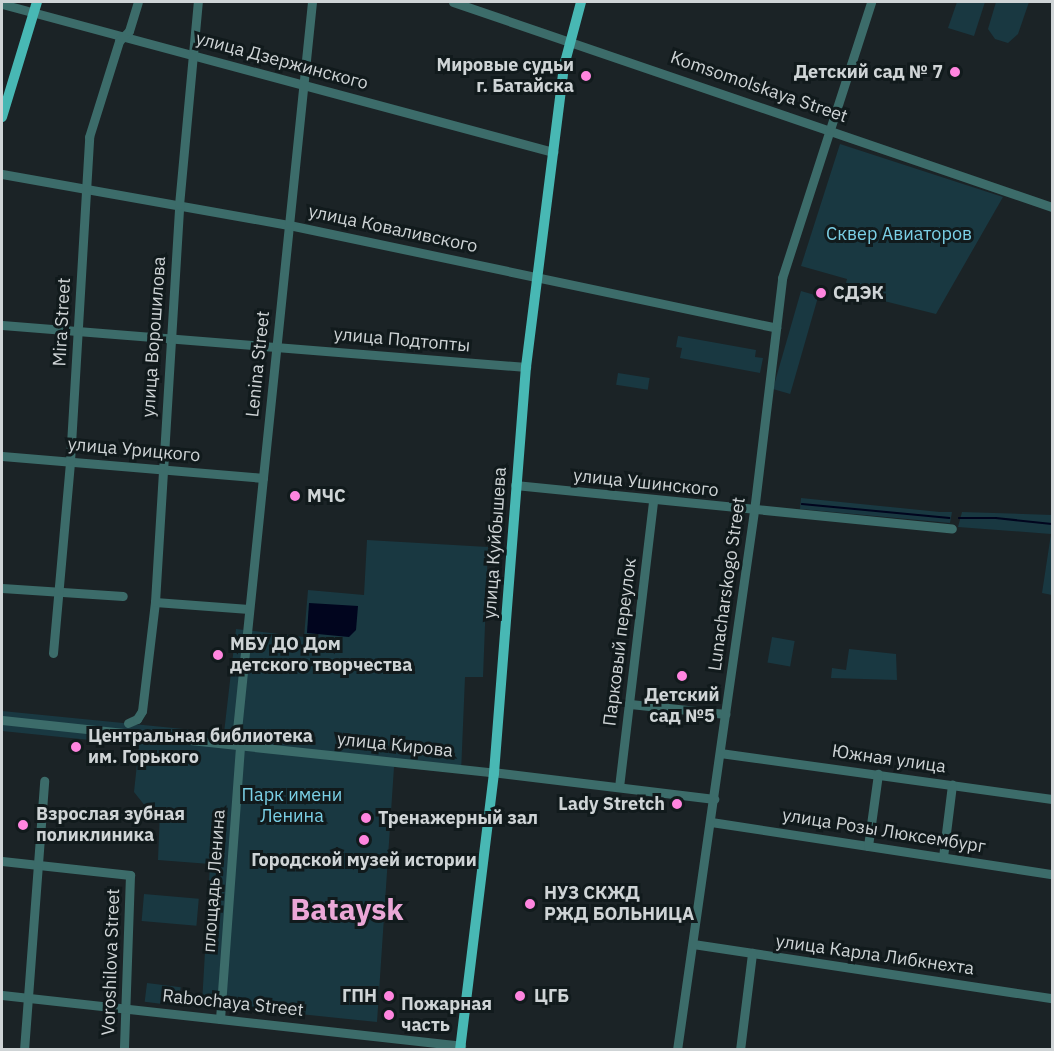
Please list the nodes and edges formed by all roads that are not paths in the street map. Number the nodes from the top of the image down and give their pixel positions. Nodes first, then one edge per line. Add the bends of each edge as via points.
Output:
1 (138, 2) edge
2 (198, 2) edge
3 (312, 2) edge
4 (453, 2) edge
5 (581, 2) edge
6 (871, 2) edge
7 (2, 4) edge
8 (35, 7) edge
9 (124, 36) junction
10 (569, 40) junction
11 (193, 54) junction
12 (302, 84) junction
13 (2, 117) edge
14 (830, 129) junction
15 (553, 152) junction
16 (2, 174) edge
17 (86, 190) junction
18 (179, 206) junction
19 (1053, 207) edge
20 (289, 225) junction
21 (537, 277) junction
22 (2, 325) edge
23 (776, 328) junction
24 (79, 332) junction
25 (170, 338) junction
26 (276, 346) junction
27 (526, 367) junction
28 (2, 456) edge
29 (70, 461) junction
30 (162, 470) junction
31 (263, 478) junction
32 (515, 486) junction
33 (653, 500) junction
34 (754, 511) junction
35 (952, 530) dead end
36 (2, 588) edge
37 (59, 592) junction
38 (123, 596) dead end
39 (155, 602) junction
40 (249, 609) junction
41 (53, 653) dead end
42 (630, 704) junction
43 (725, 714) junction
44 (2, 720) edge
45 (128, 723) dead end
46 (237, 730) dead end
47 (240, 746) junction
48 (720, 753) junction
49 (494, 772) junction
50 (878, 774) junction
51 (44, 781) dead end
52 (952, 784) junction
53 (619, 788) junction
54 (714, 799) junction
55 (1053, 799) edge
56 (711, 822) junction
57 (868, 846) junction
58 (944, 857) junction
59 (2, 861) edge
60 (39, 865) junction
61 (1053, 874) edge
62 (693, 944) junction
63 (753, 953) junction
64 (2, 995) edge
65 (27, 998) junction
66 (1053, 998) edge
67 (124, 1008) junction
68 (220, 1019) junction
69 (460, 1048) edge
70 (24, 1050) edge
71 (124, 1050) edge
72 (677, 1050) edge
73 (740, 1050) edge

1 - 9 street, Mira Street
2 - 11 street, улица Ворошилова
3 - 12 street, Lenina Street
4 - 10 street, Komsomolskaya Street
5 - 10 main road, улица Куйбышева
6 - 14 street, Lunacharskogo Street
7 - 8 street, улица Дзержинского
8 - 9 street, улица Дзержинского
8 - 13 main road
9 - 11 street, улица Дзержинского
9 - 17 street, Mira Street via 119,41 92,126
10 - 14 street, Komsomolskaya Street
10 - 15 main road, улица Куйбышева
11 - 12 street, улица Дзержинского
11 - 18 street, улица Ворошилова
12 - 15 street, улица Дзержинского
12 - 20 street, Lenina Street
14 - 19 street, Komsomolskaya Street
14 - 23 street, Lunacharskogo Street via 785,268
15 - 21 main road, улица Куйбышева
16 - 17 street, улица Коваливского
17 - 18 street, улица Коваливского
17 - 24 street, Mira Street
18 - 20 street, улица Коваливского
18 - 25 street, улица Ворошилова
20 - 21 street, улица Коваливского
20 - 26 street, Lenina Street
21 - 23 street, улица Коваливского
21 - 27 main road, улица Куйбышева
22 - 24 street, улица Подтопты
23 - 34 street, Lunacharskogo Street
24 - 25 street, улица Подтопты
24 - 29 street, Mira Street
25 - 26 street, улица Подтопты
25 - 30 street, улица Ворошилова
26 - 27 street, улица Подтопты
26 - 31 street, Lenina Street
27 - 32 main road, улица Куйбышева
28 - 29 street, улица Урицкого
29 - 30 street, улица Урицкого
29 - 37 street, Mira Street
30 - 31 street, улица Урицкого
30 - 39 street, улица Ворошилова
31 - 40 street, Lenina Street
32 - 33 street, улица Ушинского
32 - 49 main road, улица Куйбышева
33 - 34 street, улица Ушинского
33 - 42 street, Парковый переулок
34 - 35 street, улица Ушинского
34 - 43 street, Lunacharskogo Street
36 - 37 street
37 - 38 street
37 - 41 street, Mira Street
39 - 40 street
39 - 45 street, улица Ворошилова via 142,711
40 - 46 street, Lenina Street
42 - 43 street
42 - 53 street, Парковый переулок
43 - 48 street, Lunacharskogo Street
44 - 47 street, улица Кирова
47 - 49 street, улица Кирова
47 - 68 street, площадь Ленина
48 - 50 street, Южная улица
48 - 54 street, Lunacharskogo Street
49 - 53 street, улица Кирова
49 - 69 main road, улица Куйбышева
50 - 52 street, Южная улица
50 - 57 street
51 - 60 street
52 - 55 street, Южная улица
52 - 58 street
53 - 54 street, улица Кирова
54 - 56 street, Lunacharskogo Street
56 - 57 street, улица Розы Люксембург
56 - 62 street, Lunacharskogo Street
57 - 58 street, улица Розы Люксембург
58 - 61 street, улица Розы Люксембург
59 - 60 street
60 - 65 street
60 - 67 street, Voroshilova Street via 130,875
62 - 63 street, улица Карла Либкнехта
62 - 72 street, Lunacharskogo Street
63 - 66 street, улица Карла Либкнехта
63 - 73 street
64 - 65 street, Rabochaya Street
65 - 67 street, Rabochaya Street
65 - 70 street
67 - 68 street, Rabochaya Street
67 - 71 street, Voroshilova Street
68 - 69 street, Rabochaya Street

